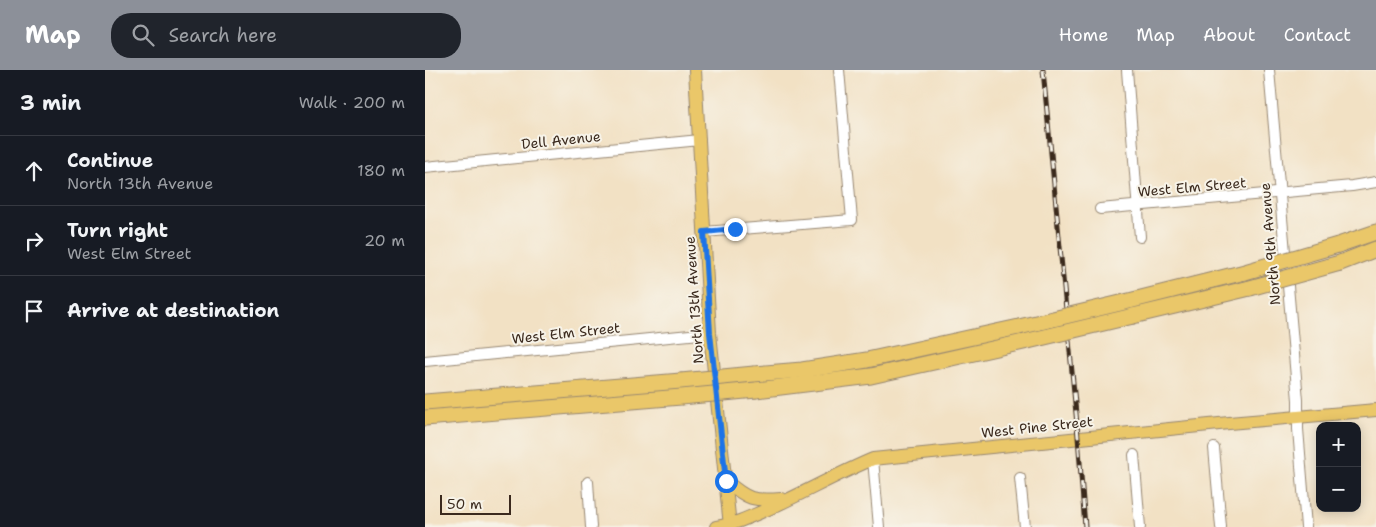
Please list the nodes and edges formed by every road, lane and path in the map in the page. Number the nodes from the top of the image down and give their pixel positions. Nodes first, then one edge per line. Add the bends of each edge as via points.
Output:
1 (695, 70) edge
2 (839, 70) edge
3 (1127, 70) edge
4 (1269, 70) edge
5 (700, 140) junction
6 (425, 168) edge
7 (1376, 182) edge
8 (1279, 192) junction
9 (1137, 206) junction
10 (1100, 209) dead end
11 (704, 232) junction
12 (1376, 232) edge
13 (1140, 238) dead end
14 (1376, 249) edge
15 (710, 333) junction
16 (425, 361) edge
17 (425, 402) edge
18 (1376, 410) edge
19 (1298, 416) junction
20 (425, 418) edge
21 (1214, 448) dead end
22 (1134, 455) dead end
23 (873, 459) junction
24 (1020, 478) dead end
25 (726, 481) junction
26 (588, 482) dead end
27 (791, 499) junction
28 (730, 526) edge
29 (591, 527) edge
30 (716, 527) edge
31 (879, 527) edge
32 (1025, 527) edge
33 (1140, 527) edge
34 (1221, 527) edge
35 (1306, 527) edge

1 - 5 main road, North 13th Avenue
2 - 11 street via 852,220
3 - 9 street
4 - 8 street, North 9th Avenue
5 - 6 street, Dell Avenue
5 - 11 main road, North 13th Avenue
7 - 8 street, West Elm Street
8 - 9 street, West Elm Street
8 - 19 street, North 9th Avenue
9 - 10 street, West Elm Street
9 - 13 street
11 - 15 main road, North 13th Avenue
12 - 17 highway, bridge via 1245,272 867,360 802,370
14 - 20 highway, bridge via 1340,263 1249,288 871,376 756,390
15 - 16 street, West Elm Street
15 - 25 main road, North 13th Avenue
18 - 19 main road, West Pine Street
19 - 23 main road, West Pine Street
19 - 35 street, North 9th Avenue
21 - 34 street
22 - 33 street
23 - 27 main road, West Pine Street
23 - 31 street
24 - 32 street
25 - 27 main road via 752,499
25 - 28 main road, North 13th Avenue
26 - 29 street
27 - 28 main road, West Pine Street
28 - 30 main road, West Pine Street

